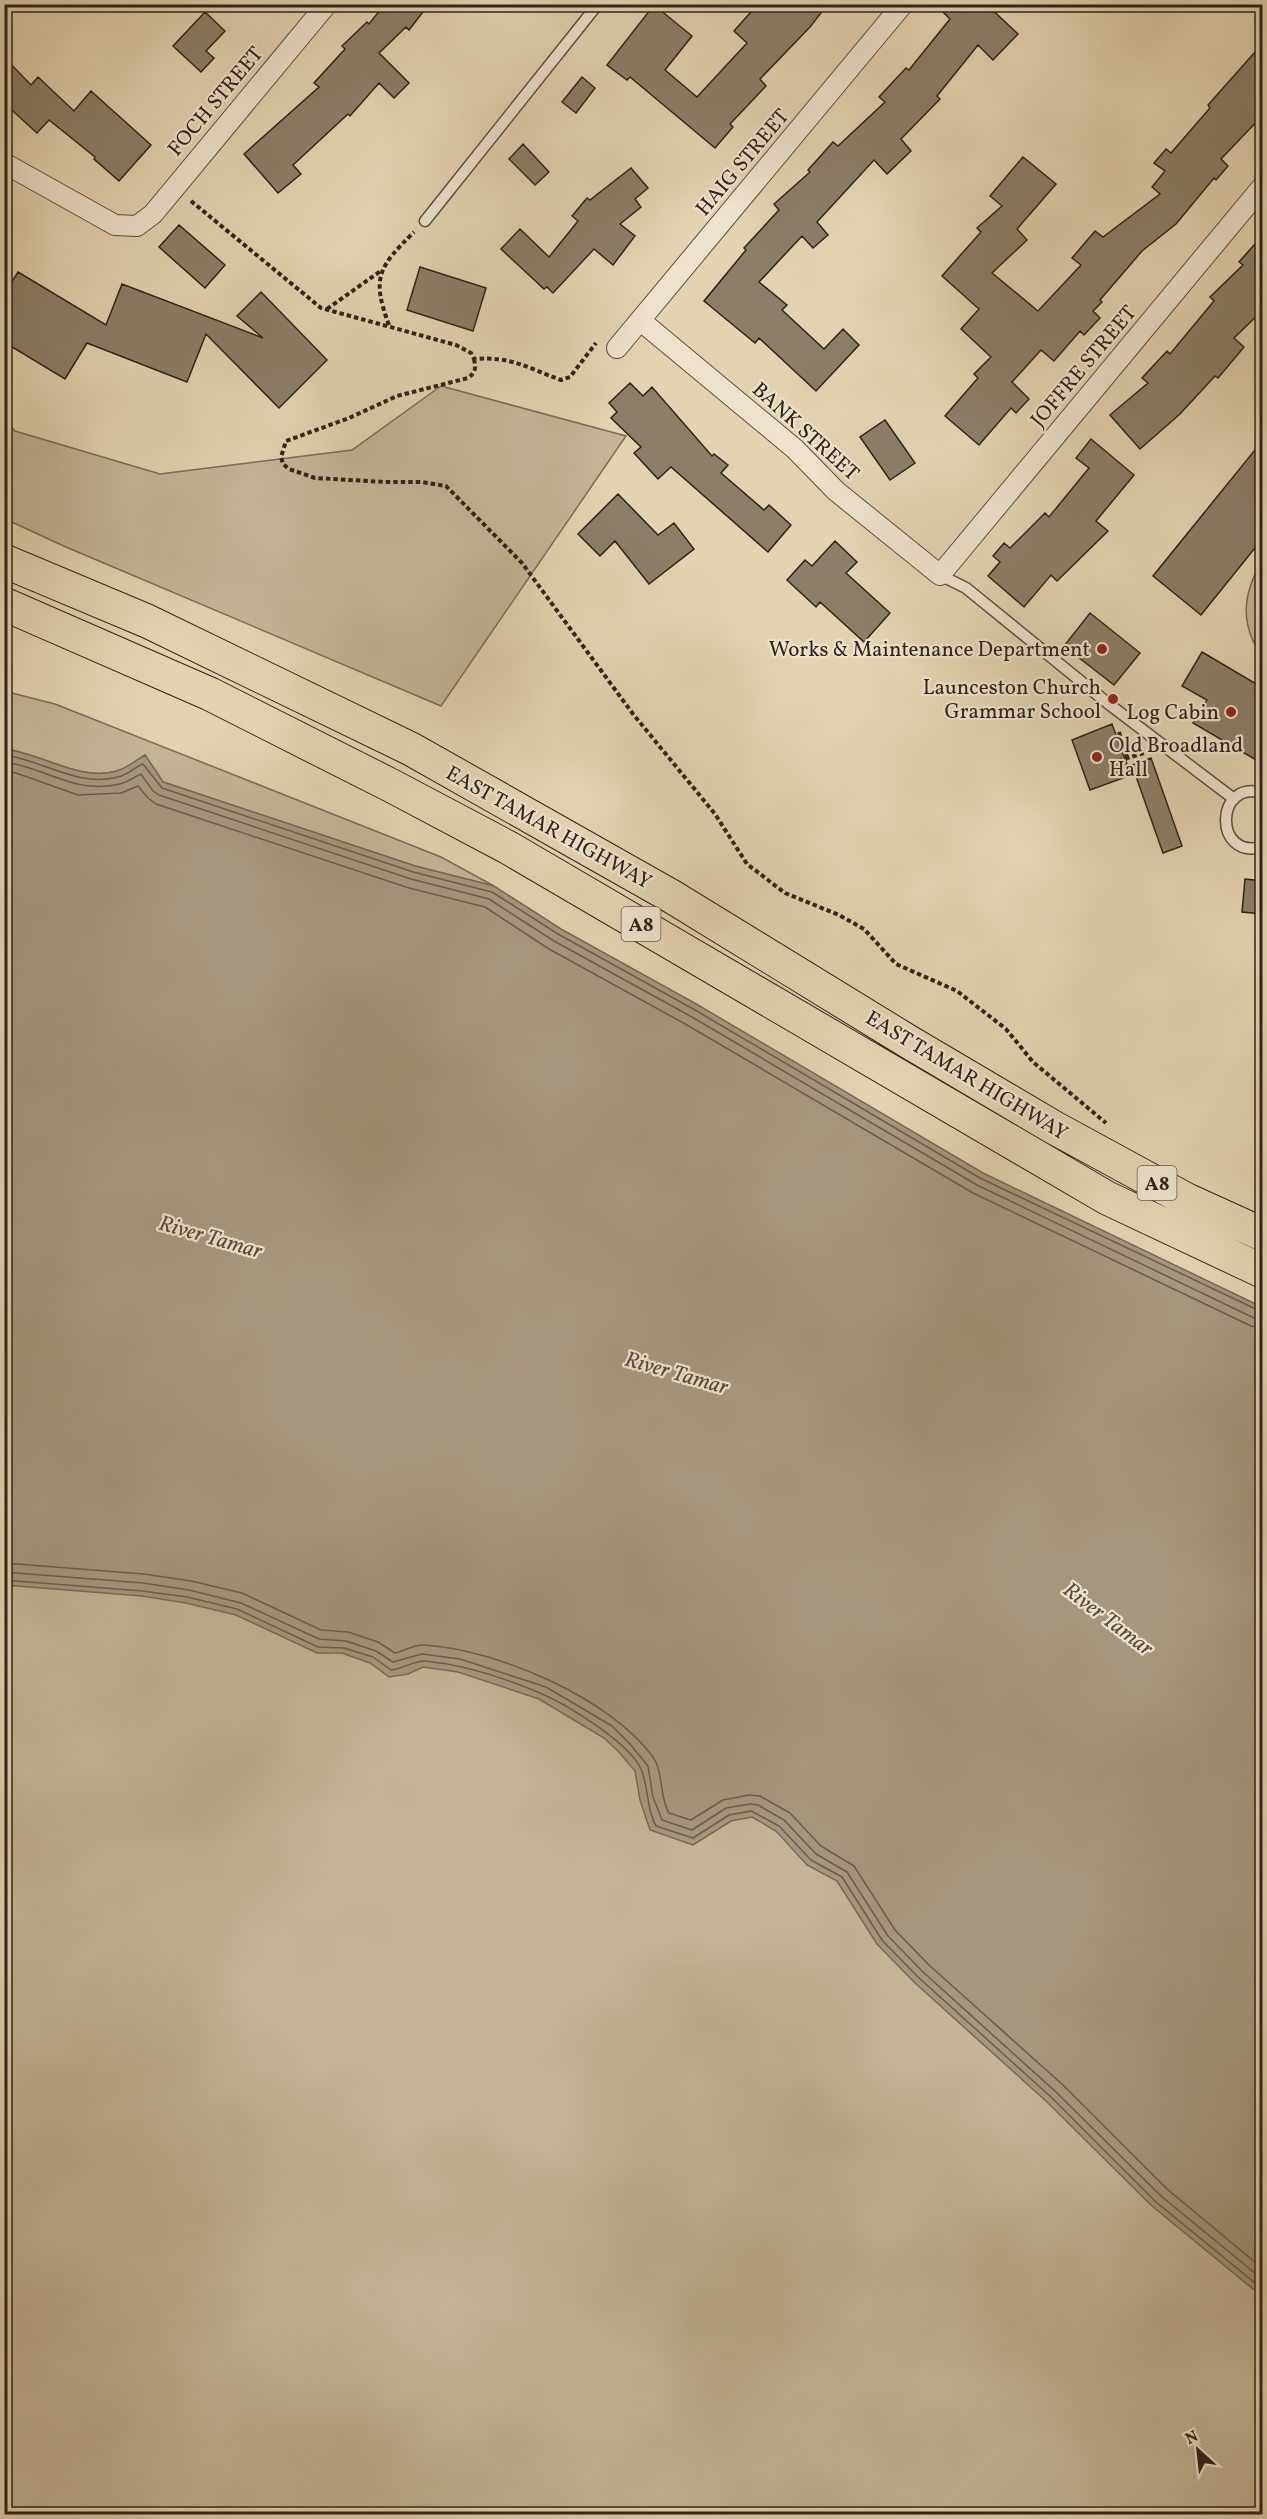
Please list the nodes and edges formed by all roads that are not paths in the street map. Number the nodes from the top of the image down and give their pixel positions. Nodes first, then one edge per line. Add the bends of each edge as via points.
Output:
1 (327, 4) edge
2 (598, 4) edge
3 (903, 4) edge
4 (4, 163) edge
5 (1263, 187) edge
6 (425, 221) road end
7 (641, 321) junction
8 (609, 342) road end
9 (4, 561) edge
10 (940, 575) junction
11 (4, 604) edge
12 (1263, 793) edge
13 (1234, 799) junction
14 (1263, 847) edge
15 (1263, 1234) edge
16 (1263, 1271) edge

1 - 4 street, FOCH STREET via 153,214 137,226 115,225
2 - 6 lane
3 - 7 street, HAIG STREET
5 - 10 street, JOFFRE STREET
7 - 8 street, HAIG STREET
7 - 10 street, BANK STREET
9 - 15 highway, EAST TAMAR HIGHWAY / A8 via 147,621 411,749 671,896 1053,1127 1187,1200
10 - 13 lane via 966,588
11 - 16 highway, EAST TAMAR HIGHWAY / A8 via 210,694 509,848 1107,1198
12 - 13 lane via 1250,792
13 - 14 lane via 1225,815 1228,832 1240,845

